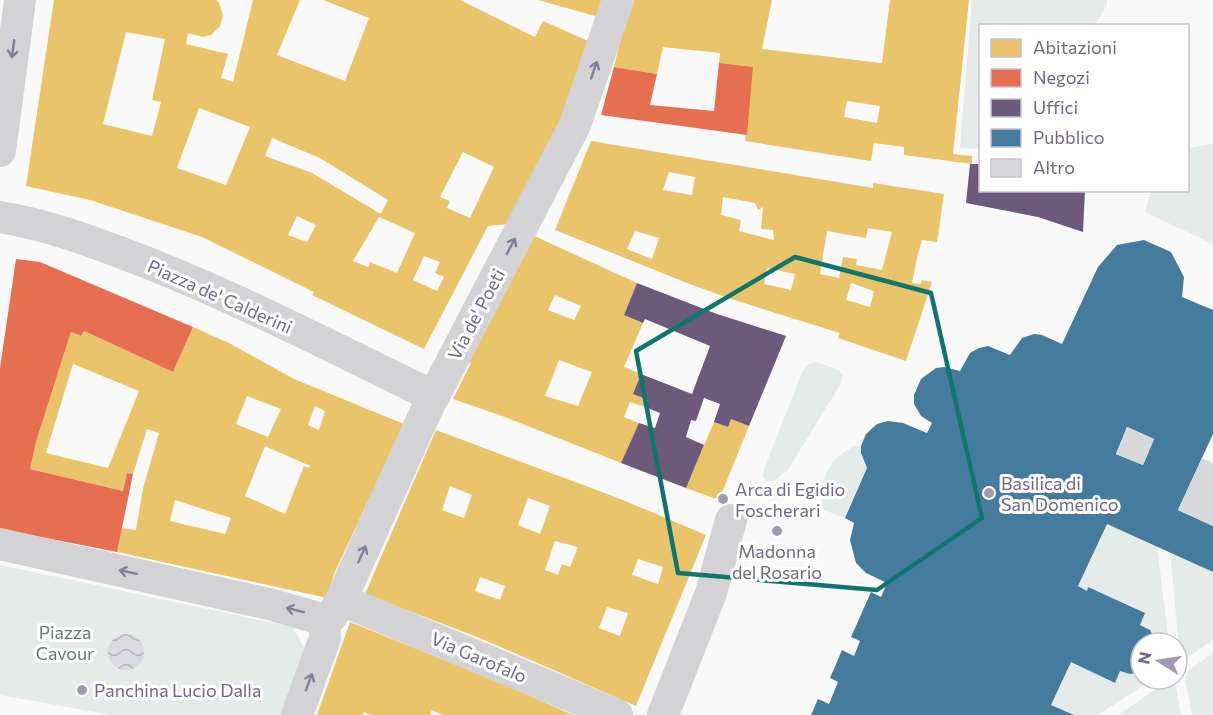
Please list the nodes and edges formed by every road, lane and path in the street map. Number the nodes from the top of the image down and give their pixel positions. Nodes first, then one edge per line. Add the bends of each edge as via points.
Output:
1 (20, 0) edge
2 (618, 0) edge
3 (0, 151) edge
4 (0, 217) edge
5 (434, 396) junction
6 (731, 520) dead end
7 (0, 544) edge
8 (332, 611) junction
9 (297, 715) edge
10 (616, 715) edge
11 (663, 715) edge

1 -> 3 street
5 -> 2 street, Via de' Poeti via 575,125
4 - 5 street, Piazza de' Calderini via 56,229 151,264
8 -> 5 street, Via de' Poeti
6 - 11 street via 711,593
8 -> 7 street via 318,618
9 -> 8 street
8 - 10 street, Via Garofalo

